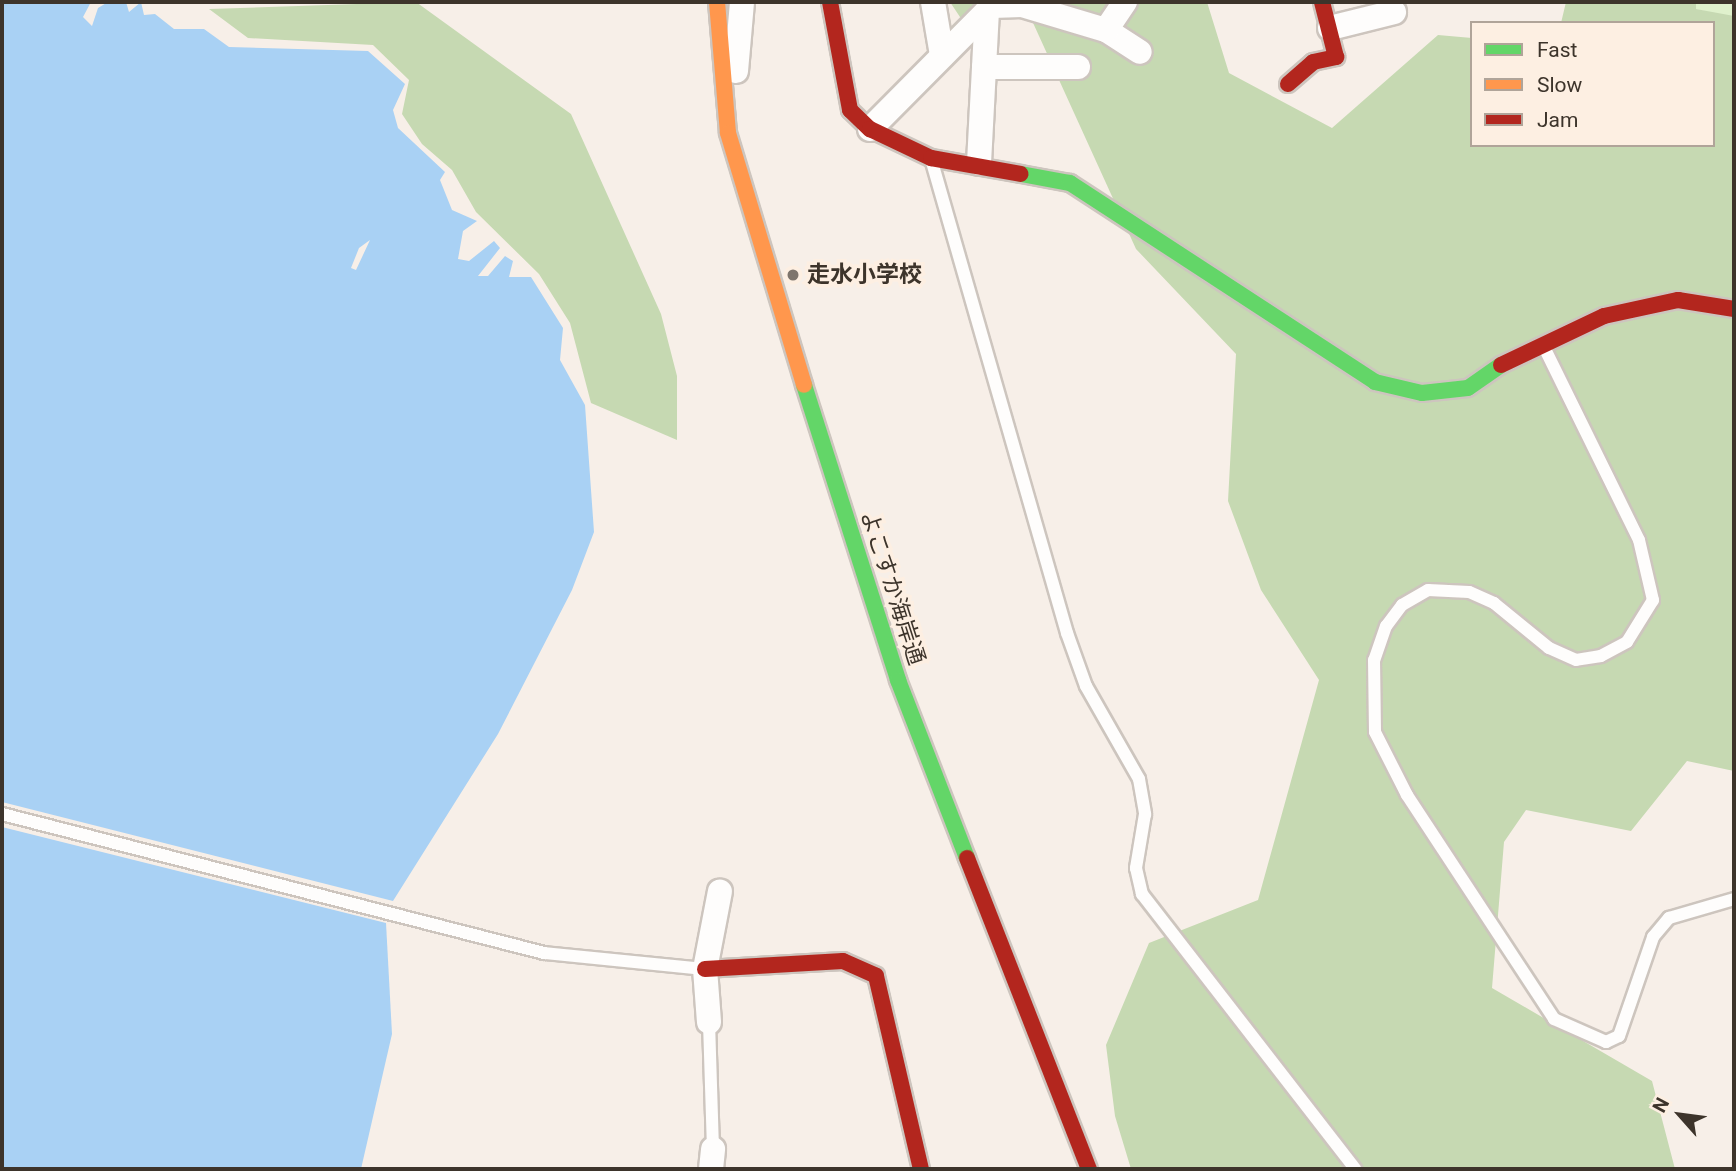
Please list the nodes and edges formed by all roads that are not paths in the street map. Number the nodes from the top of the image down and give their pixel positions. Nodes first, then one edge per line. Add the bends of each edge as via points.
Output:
1 (717, 2) edge
2 (742, 2) edge
3 (830, 2) edge
4 (933, 2) edge
5 (1125, 2) edge
6 (1322, 2) edge
7 (987, 11) junction
8 (1394, 12) dead end
9 (1330, 28) junction
10 (1106, 30) junction
11 (1140, 52) dead end
12 (942, 55) junction
13 (1078, 67) dead end
14 (984, 68) junction
15 (1288, 84) dead end
16 (870, 129) junction
17 (728, 133) junction
18 (931, 158) junction
19 (979, 163) junction
20 (1734, 309) edge
21 (1542, 345) junction
22 (2, 814) edge
23 (720, 891) dead end
24 (1734, 899) edge
25 (705, 969) junction
26 (709, 1022) joint
27 (712, 1159) edge
28 (921, 1169) edge
29 (1089, 1169) edge
30 (1355, 1169) edge

1 - 17 main road, よこすか海岸通
2 - 17 street
3 - 16 main road via 850,110
4 - 12 street
5 - 10 street
6 - 9 main road
7 - 10 street via 1022,5
7 - 12 street
7 - 14 street
8 - 9 street
9 - 15 main road via 1336,57 1313,62
10 - 11 street
12 - 16 street
13 - 14 street
14 - 19 street
16 - 18 main road
17 - 29 main road, よこすか海岸通 via 898,680
18 - 19 main road
18 - 30 lane via 1067,633 1086,686 1139,779 1145,814 1136,868 1142,894
19 - 21 main road via 1069,183 1375,382 1422,393 1468,388
20 - 21 main road via 1678,300 1604,316
21 - 24 lane via 1639,540 1653,600 1627,642 1601,656 1576,660 1549,648 1494,603 1469,592 1428,590 1402,605 1386,626 1374,660 1375,732 1407,795 1537,1001 1565,1023 1606,1042 1619,1036 1653,937 1669,918
22 - 25 lane via 544,953
23 - 25 street
25 - 26 street
25 - 28 main road via 843,961 876,976
26 - 27 lane

